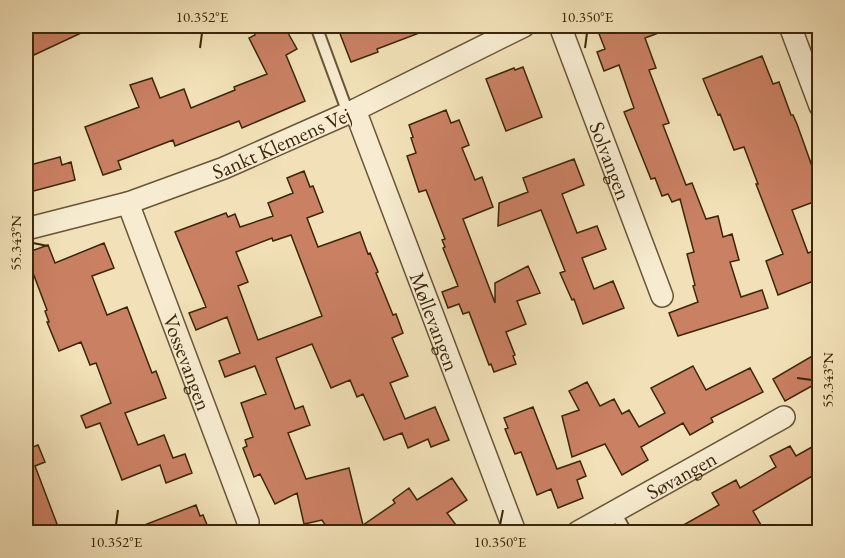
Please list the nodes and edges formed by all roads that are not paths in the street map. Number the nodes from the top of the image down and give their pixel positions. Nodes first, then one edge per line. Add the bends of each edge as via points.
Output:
1 (316, 26) edge
2 (524, 26) edge
3 (560, 26) edge
4 (789, 26) edge
5 (819, 106) edge
6 (352, 112) junction
7 (128, 203) junction
8 (26, 229) edge
9 (662, 296) dead end
10 (784, 417) dead end
11 (615, 512) junction
12 (248, 522) dead end
13 (515, 532) edge
14 (578, 532) edge
15 (626, 532) edge

1 - 6 lane
2 - 6 street, Sankt Klemens Vej
3 - 9 street, Solvangen
4 - 5 street
6 - 7 street, Sankt Klemens Vej via 224,168
6 - 13 street, Møllevangen
7 - 8 street, Sankt Klemens Vej
7 - 12 street, Vossevangen
10 - 11 street, Søvangen
11 - 14 street, Søvangen
11 - 15 lane

